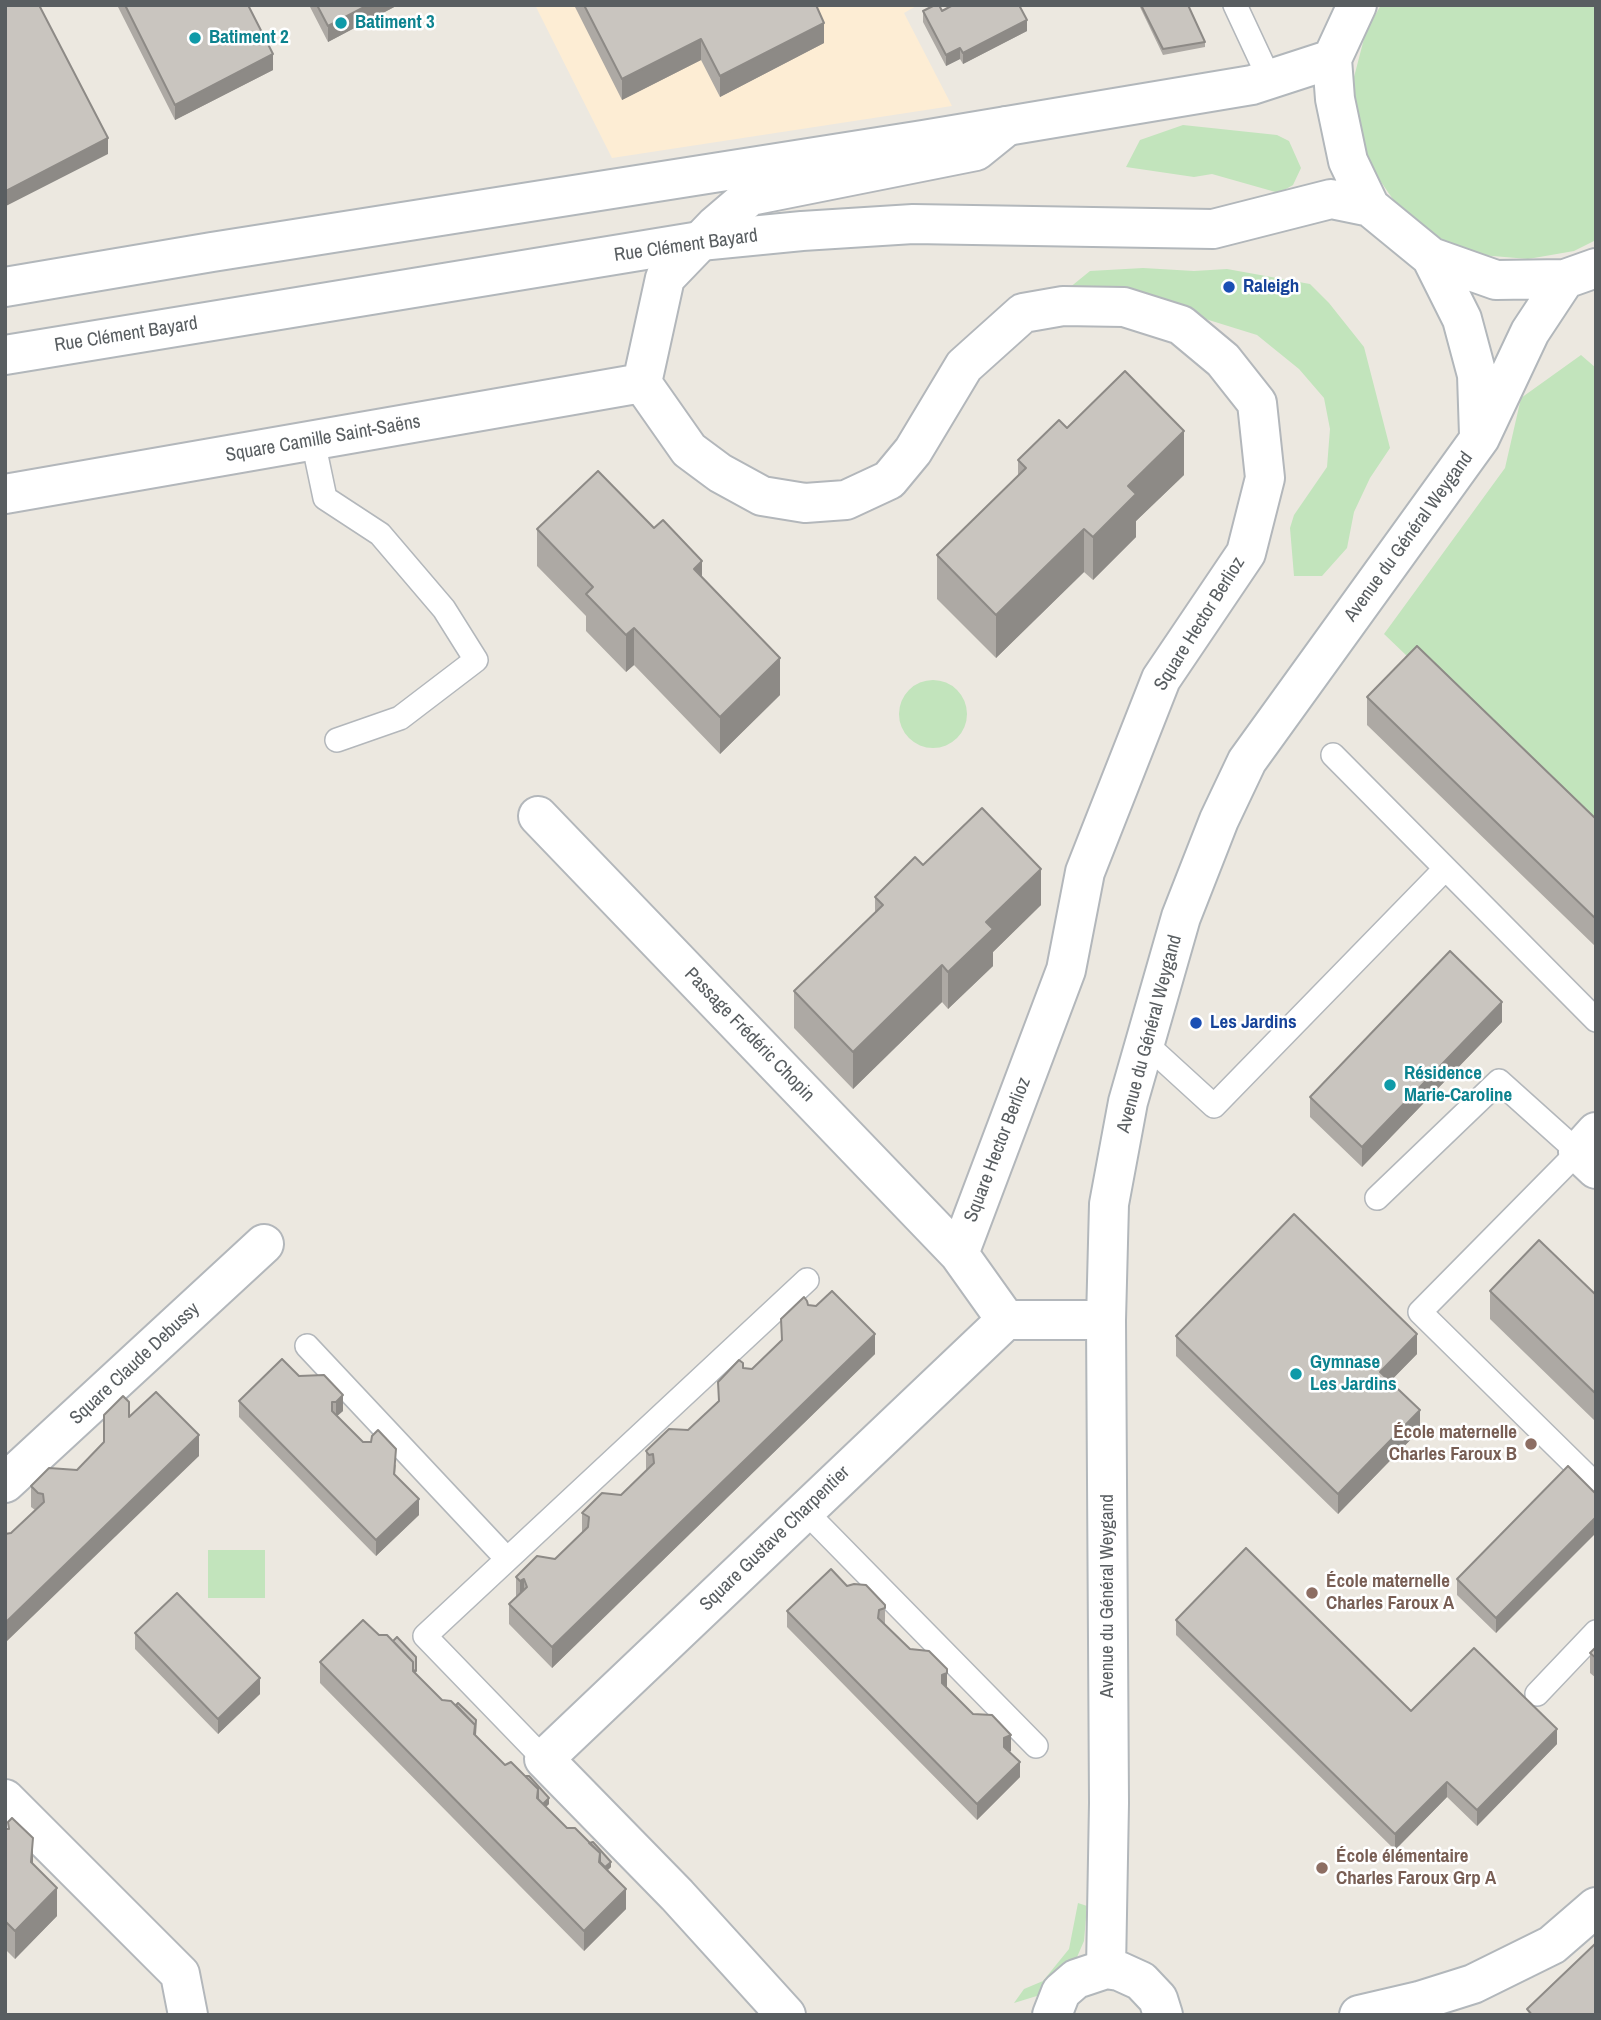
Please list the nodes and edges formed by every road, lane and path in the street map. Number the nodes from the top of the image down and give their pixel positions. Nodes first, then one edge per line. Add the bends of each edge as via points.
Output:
1 (1235, 5) edge
2 (1357, 5) edge
3 (1332, 59) junction
4 (1270, 80) junction
5 (1007, 126) junction
6 (1370, 207) junction
7 (700, 241) junction
8 (1431, 257) junction
9 (1580, 273) edge
10 (5, 287) edge
11 (5, 355) edge
12 (642, 383) junction
13 (1480, 438) junction
14 (313, 441) junction
15 (5, 494) edge
16 (337, 740) dead end
17 (1333, 755) dead end
18 (538, 816) dead end
19 (1445, 869) junction
20 (1596, 1020) edge
21 (1145, 1043) junction
22 (1590, 1151) edge
23 (1377, 1198) dead end
24 (264, 1244) dead end
25 (959, 1254) junction
26 (807, 1280) dead end
27 (1006, 1320) junction
28 (1106, 1320) junction
29 (307, 1346) dead end
30 (5, 1483) edge
31 (1596, 1485) edge
32 (804, 1511) junction
33 (507, 1559) junction
34 (1596, 1632) edge
35 (1537, 1694) dead end
36 (1036, 1746) dead end
37 (544, 1759) junction
38 (5, 1799) edge
39 (1596, 1908) edge
40 (1106, 1969) junction
41 (188, 2015) edge
42 (786, 2015) edge
43 (1052, 2015) edge
44 (1163, 2015) edge
45 (1359, 2015) edge

1 - 4 lane
2 - 3 street
3 - 4 street
3 - 6 street via 1348,161
4 - 5 street
5 - 7 street via 976,152 750,196
5 - 10 street
6 - 7 street, Rue Clément Bayard via 1331,199 1213,229 913,224
6 - 8 street
7 - 11 street, Rue Clément Bayard
7 - 12 street via 665,278
8 - 9 street via 1496,280
8 - 13 street, Avenue du Général Weygand via 1462,319 1477,375
9 - 13 street, Avenue du Général Weygand via 1531,332
12 - 14 street, Square Camille Saint-Saëns
12 - 25 street, Square Hector Berlioz via 689,450 720,473 762,496 804,503 846,500 889,480 913,452 964,366 1023,313 1063,306 1124,307 1181,326 1223,360 1257,403 1265,478 1246,553 1161,679 1085,872 1066,970
13 - 21 street, Avenue du Général Weygand via 1247,761 1181,917
14 - 15 street, Square Camille Saint-Saëns
14 - 16 lane via 325,498 380,534 444,609 476,660 400,718
17 - 19 lane
18 - 25 street, Passage Frédéric Chopin
19 - 20 lane
19 - 21 lane via 1214,1106
21 - 28 street, Avenue du Général Weygand via 1128,1102 1109,1204
22 - 23 lane via 1499,1081
22 - 31 lane via 1420,1312
24 - 30 street, Square Claude Debussy
25 - 27 street, Passage Frédéric Chopin
26 - 33 lane
27 - 28 street
27 - 32 street, Square Gustave Charpentier
28 - 40 street, Avenue du Général Weygand
29 - 33 lane
32 - 36 lane
32 - 37 street, Square Gustave Charpentier
33 - 37 lane via 425,1636
34 - 35 lane
37 - 42 street
38 - 41 street via 180,1974
39 - 45 street via 1552,1945 1473,1984
40 - 43 street via 1076,1979 1061,1992
40 - 44 street via 1142,1981 1158,1999

